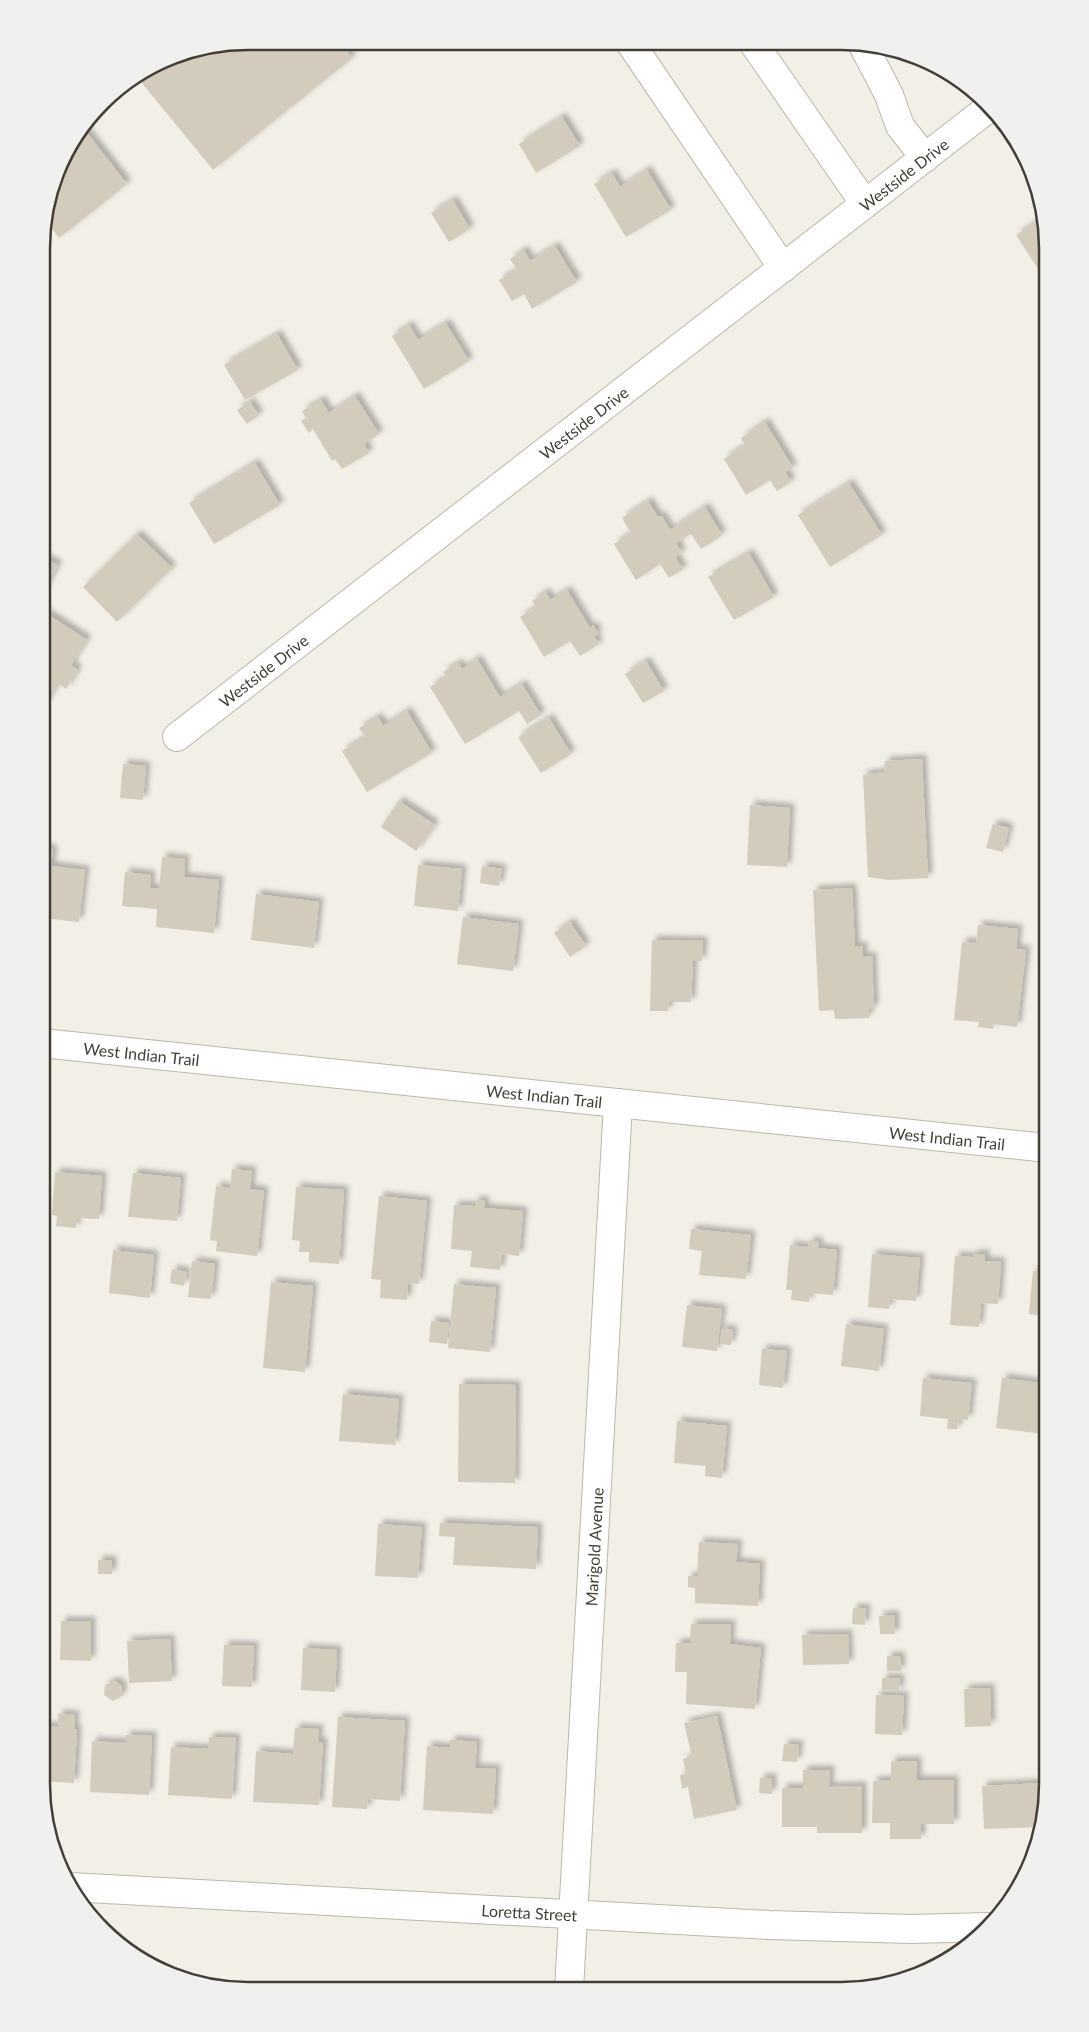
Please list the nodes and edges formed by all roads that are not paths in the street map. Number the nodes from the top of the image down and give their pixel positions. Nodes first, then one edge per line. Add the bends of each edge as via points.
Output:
1 (634, 50) edge
2 (758, 50) edge
3 (868, 52) edge
4 (984, 111) edge
5 (925, 158) junction
6 (865, 204) junction
7 (783, 268) junction
8 (177, 737) dead end
9 (50, 1044) edge
10 (618, 1104) junction
11 (1039, 1147) edge
12 (79, 1887) edge
13 (574, 1916) junction
14 (978, 1927) edge
15 (570, 1982) edge

1 - 7 street
2 - 6 street
3 - 5 street via 889,94 900,126
4 - 5 street, Westside Drive
5 - 6 street, Westside Drive
6 - 7 street, Westside Drive
7 - 8 street, Westside Drive
9 - 10 street, West Indian Trail
10 - 11 street, West Indian Trail
10 - 13 street, Marigold Avenue
12 - 13 street, Loretta Street
13 - 14 street, Loretta Street via 902,1929
13 - 15 street, Marigold Avenue

